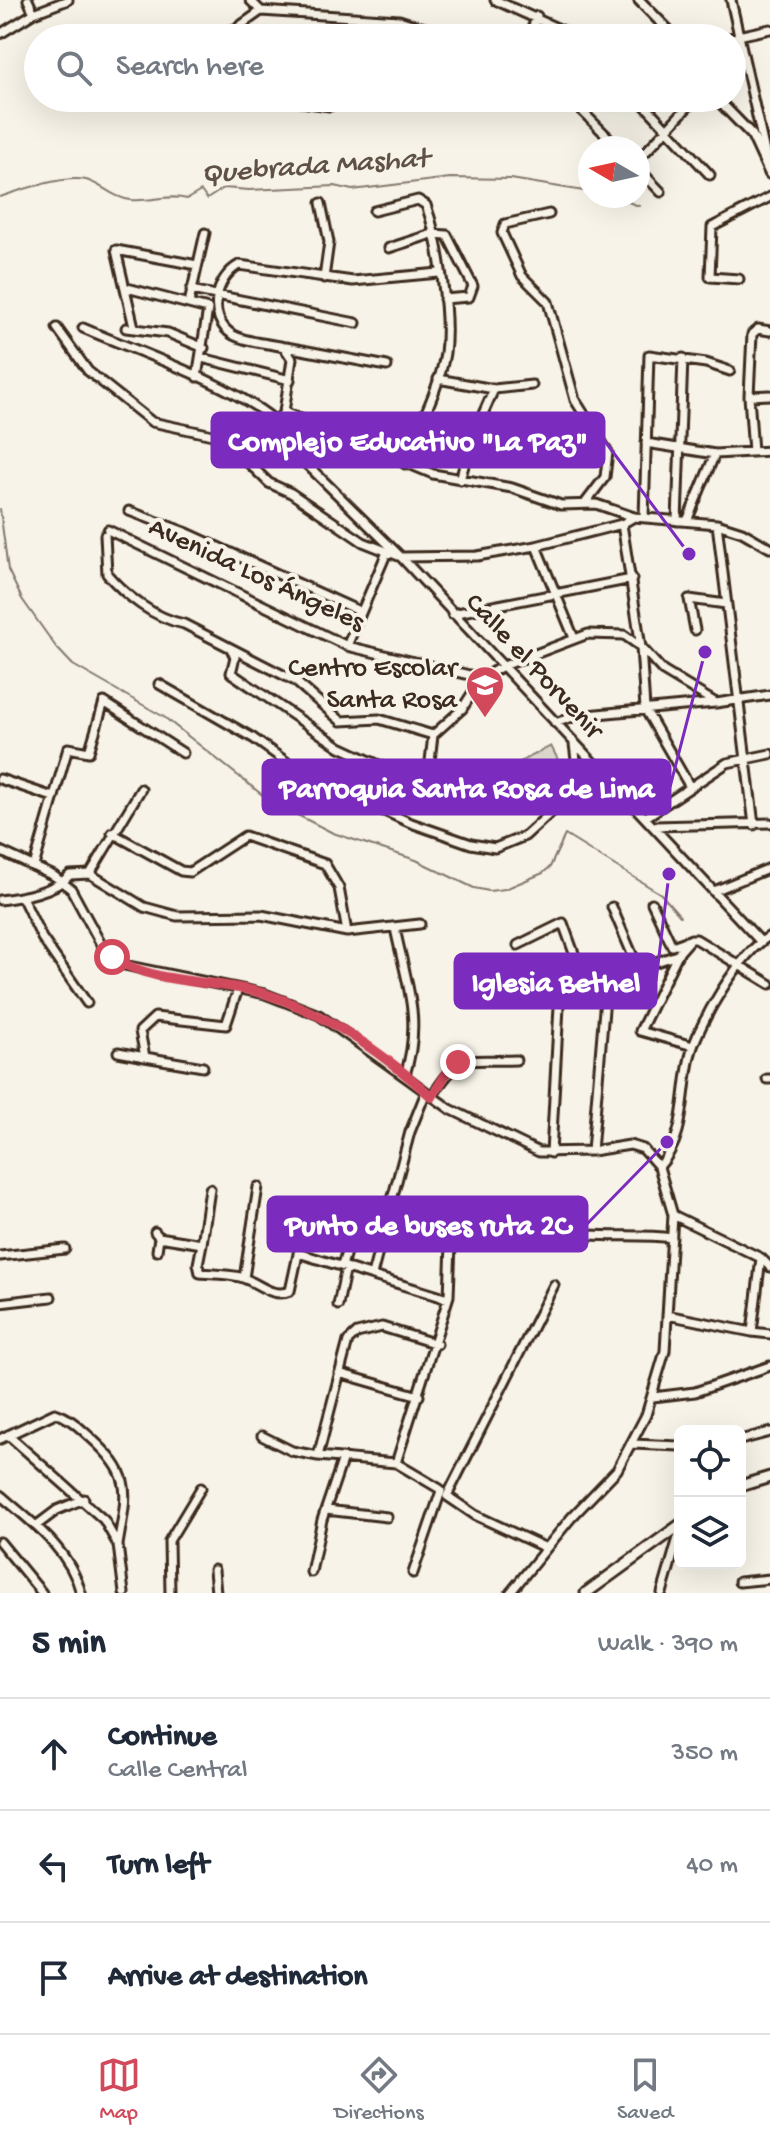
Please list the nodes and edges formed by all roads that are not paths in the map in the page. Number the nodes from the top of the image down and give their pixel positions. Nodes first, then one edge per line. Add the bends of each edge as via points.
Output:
1 (28, 0) edge
2 (68, 0) edge
3 (250, 0) edge
4 (495, 0) edge
5 (731, 0) edge
6 (644, 2) edge
7 (261, 11) junction
8 (34, 13) junction
9 (537, 16) junction
10 (243, 24) edge
11 (412, 24) edge
12 (534, 24) edge
13 (552, 24) edge
14 (664, 24) edge
15 (736, 24) edge
16 (770, 29) edge
17 (0, 34) edge
18 (746, 34) edge
19 (746, 76) edge
20 (583, 112) edge
21 (651, 112) edge
22 (682, 112) edge
23 (730, 112) edge
24 (666, 128) junction
25 (607, 136) edge
26 (650, 146) edge
27 (770, 159) edge
28 (770, 173) edge
29 (710, 175) dead end
30 (650, 181) edge
31 (661, 192) dead end
32 (770, 197) edge
33 (321, 203) dead end
34 (374, 211) dead end
35 (549, 214) dead end
36 (205, 233) dead end
37 (432, 234) junction
38 (389, 248) dead end
39 (197, 265) junction
40 (439, 273) junction
41 (324, 278) junction
42 (739, 279) dead end
43 (127, 288) junction
44 (191, 290) junction
45 (218, 296) junction
46 (444, 299) junction
47 (189, 303) junction
48 (356, 323) dead end
49 (57, 328) dead end
50 (83, 328) dead end
51 (770, 331) edge
52 (284, 347) junction
53 (204, 348) junction
54 (202, 358) junction
55 (683, 358) junction
56 (387, 366) dead end
57 (730, 371) dead end
58 (197, 377) junction
59 (438, 379) junction
60 (290, 380) junction
61 (532, 385) dead end
62 (494, 389) junction
63 (770, 395) edge
64 (749, 396) junction
65 (284, 412) junction
66 (274, 422) junction
67 (478, 429) junction
68 (646, 443) junction
69 (516, 447) dead end
70 (682, 447) junction
71 (770, 451) edge
72 (753, 452) junction
73 (715, 454) junction
74 (405, 464) junction
75 (460, 480) junction
76 (586, 502) junction
77 (129, 511) dead end
78 (634, 517) junction
79 (644, 517) junction
80 (677, 521) junction
81 (687, 521) junction
82 (622, 524) junction
83 (717, 524) junction
84 (536, 546) junction
85 (770, 548) edge
86 (387, 552) junction
87 (401, 557) junction
88 (632, 579) junction
89 (555, 596) junction
90 (726, 604) junction
91 (359, 611) junction
92 (452, 614) junction
93 (695, 630) dead end
94 (574, 638) junction
95 (347, 646) junction
96 (641, 647) junction
97 (232, 651) junction
98 (501, 667) junction
99 (482, 678) junction
100 (159, 684) dead end
101 (770, 695) edge
102 (738, 700) junction
103 (716, 703) junction
104 (645, 709) junction
105 (555, 723) junction
106 (433, 735) junction
107 (574, 742) junction
108 (183, 753) dead end
109 (770, 754) edge
110 (746, 758) junction
111 (0, 779) edge
112 (690, 787) junction
113 (141, 789) dead end
114 (53, 797) junction
115 (646, 817) junction
116 (770, 823) edge
117 (754, 825) junction
118 (655, 826) junction
119 (112, 833) junction
120 (0, 851) edge
121 (34, 866) junction
122 (770, 868) edge
123 (90, 874) junction
124 (63, 882) junction
125 (714, 891) junction
126 (22, 897) junction
127 (0, 900) edge
128 (652, 903) dead end
129 (612, 907) dead end
130 (420, 924) dead end
131 (395, 928) junction
132 (347, 932) junction
133 (770, 936) edge
134 (691, 939) junction
135 (760, 941) junction
136 (518, 945) dead end
137 (677, 955) junction
138 (579, 967) junction
139 (738, 967) junction
140 (638, 968) junction
141 (607, 974) junction
142 (556, 977) junction
143 (770, 984) edge
144 (238, 989) junction
145 (526, 991) dead end
146 (87, 1003) dead end
147 (693, 1046) junction
148 (118, 1052) dead end
149 (145, 1057) junction
150 (516, 1060) dead end
151 (203, 1067) dead end
152 (405, 1075) junction
153 (429, 1094) junction
154 (592, 1151) junction
155 (551, 1153) junction
156 (659, 1167) junction
157 (258, 1187) dead end
158 (210, 1189) dead end
159 (357, 1214) dead end
160 (673, 1215) junction
161 (387, 1219) junction
162 (305, 1222) dead end
163 (590, 1235) dead end
164 (672, 1238) junction
165 (202, 1244) junction
166 (65, 1249) dead end
167 (157, 1251) dead end
168 (298, 1253) junction
169 (0, 1256) edge
170 (761, 1258) junction
171 (344, 1267) junction
172 (770, 1267) edge
173 (372, 1275) junction
174 (244, 1278) junction
175 (554, 1285) dead end
176 (51, 1297) dead end
177 (448, 1299) junction
178 (0, 1303) edge
179 (338, 1305) dead end
180 (667, 1315) junction
181 (752, 1332) junction
182 (770, 1334) edge
183 (437, 1344) junction
184 (770, 1366) edge
185 (339, 1373) junction
186 (419, 1396) junction
187 (653, 1397) junction
188 (770, 1432) edge
189 (262, 1436) dead end
190 (4, 1437) edge
191 (746, 1438) edge
192 (632, 1444) junction
193 (674, 1446) edge
194 (318, 1456) junction
195 (343, 1458) junction
196 (396, 1463) junction
197 (770, 1477) edge
198 (746, 1484) edge
199 (201, 1488) dead end
200 (440, 1489) junction
201 (0, 1495) edge
202 (447, 1496) junction
203 (84, 1499) junction
204 (326, 1510) junction
205 (387, 1517) dead end
206 (37, 1525) junction
207 (674, 1532) edge
208 (0, 1542) edge
209 (118, 1545) junction
210 (546, 1548) junction
211 (674, 1550) edge
212 (214, 1570) dead end
213 (311, 1572) dead end
214 (413, 1573) dead end
215 (770, 1579) edge
216 (739, 1582) dead end
217 (41, 1593) edge
218 (81, 1593) edge
219 (124, 1593) edge
220 (170, 1593) edge
221 (216, 1593) edge
222 (510, 1593) edge
223 (586, 1593) edge
224 (662, 1593) edge

1 - 8 street
2 - 8 street
3 - 7 street
4 - 9 street
5 - 15 street
6 - 14 street
7 - 10 street
7 - 11 street
8 - 17 street
9 - 12 street
9 - 13 street
16 - 18 street
19 - 27 street
20 - 25 street
21 - 24 street
22 - 24 street
23 - 28 street via 752,135
24 - 26 street
24 - 29 street
27 - 28 street
30 - 31 street
32 - 42 street via 712,227 710,277
33 - 41 street via 329,242
34 - 37 street via 422,201
35 - 76 street via 505,224 502,233 522,276 548,302 575,400 608,452 605,477
36 - 39 street
37 - 38 street
37 - 40 street
37 - 46 street via 447,235 473,286 469,297
39 - 43 street via 116,250
39 - 44 street
40 - 41 street via 371,281
40 - 46 street
41 - 45 street via 239,265 221,280
43 - 47 street
43 - 53 street via 130,328 168,333
44 - 45 street
44 - 47 street
45 - 48 street
45 - 52 street via 217,311 232,334
46 - 59 street via 445,353
47 - 53 street via 208,309
49 - 86 street via 88,371 152,422 222,437 269,483
50 - 58 street, Calle el Porvenir
51 - 64 street via 752,334
52 - 56 street
52 - 60 street via 292,359
53 - 54 street
54 - 58 street
54 - 60 street
55 - 57 street
55 - 68 street via 654,354 647,360
55 - 70 street
58 - 66 street, Calle el Porvenir
59 - 62 street
59 - 74 street
60 - 65 street
61 - 62 street
62 - 67 street
63 - 64 street
64 - 72 street
65 - 66 street
65 - 74 street
66 - 87 street, Calle el Porvenir via 276,434
67 - 69 street
67 - 75 street
68 - 70 street
68 - 79 street
70 - 73 street
70 - 80 street
71 - 72 street
72 - 73 street
73 - 81 street
74 - 75 street
75 - 76 street via 512,488 561,505
76 - 78 street
77 - 91 street
78 - 79 street
78 - 82 street
79 - 80 street
80 - 81 street
81 - 83 street
82 - 84 street
82 - 88 street
83 - 85 street
83 - 90 street
84 - 87 street via 477,556
84 - 89 street
86 - 87 street
86 - 91 street via 378,581
87 - 92 street, Calle el Porvenir
88 - 89 street
88 - 96 street
89 - 92 street
89 - 94 street
90 - 93 street via 689,599
90 - 102 street
91 - 95 street
92 - 98 street, Calle el Porvenir
94 - 96 street via 606,632 631,638
94 - 98 street
95 - 97 street, Avenida Los Ángeles via 107,532 107,574 122,591 168,621 184,624
95 - 99 street, Avenida Los Ángeles
96 - 103 street via 663,671
96 - 104 street
97 - 106 street via 295,681 341,721 379,719
97 - 106 street via 231,673 316,733 416,782 423,781 429,770
98 - 99 street
98 - 105 street, Calle el Porvenir
99 - 106 street via 462,709
100 - 107 street via 253,738 306,776 411,823 495,848 525,836 567,798 577,768
101 - 102 street
102 - 103 street
102 - 110 street
103 - 104 street
104 - 105 street
104 - 112 street
105 - 107 street, Calle el Porvenir
107 - 115 street, Calle el Porvenir
108 - 114 street via 104,702 89,752 68,748
109 - 110 street
110 - 112 street
110 - 117 street
111 - 114 street
112 - 115 street
113 - 119 street
114 - 121 street
115 - 118 street, Calle el Porvenir
116 - 117 street
117 - 118 street
118 - 125 street, Calle el Porvenir
119 - 123 street
119 - 132 street via 181,871 190,872 245,836 325,864 339,888
120 - 121 street
121 - 124 street
122 - 125 street
123 - 124 street via 70,875
123 - 132 street via 159,913 261,915
124 - 126 street
124 - 144 street via 102,946 124,965
125 - 135 street, Calle el Porvenir
126 - 127 street
126 - 146 street via 42,938
128 - 134 street via 672,946
129 - 140 street
130 - 131 street
131 - 132 street
131 - 152 street via 415,1009
133 - 135 street
134 - 137 street
134 - 139 street
135 - 139 street
136 - 138 street via 563,923
137 - 140 street
137 - 147 street via 640,1031
138 - 141 street
138 - 142 street
139 - 143 street
139 - 147 street
140 - 141 street
141 - 154 street
142 - 145 street
142 - 155 street via 560,988
144 - 149 street via 226,1025 148,1020 140,1031
144 - 152 street via 319,1015
147 - 156 street via 683,1119 675,1144
148 - 149 street
149 - 151 street
150 - 153 street via 458,1062
152 - 153 street
153 - 155 street via 519,1142
153 - 161 street via 410,1132
154 - 155 street
154 - 156 street via 630,1145 643,1149
156 - 160 street
157 - 174 street
158 - 165 street
159 - 171 street
160 - 164 street
160 - 170 street
161 - 173 street
161 - 177 street via 447,1238 452,1252
162 - 168 street
163 - 164 street
164 - 180 street
165 - 167 street via 157,1235
165 - 174 street via 200,1273
166 - 169 street
168 - 171 street
168 - 174 street via 290,1291 256,1287
170 - 172 street
170 - 181 street
171 - 173 street
171 - 179 street
173 - 177 street
175 - 202 street
176 - 178 street
177 - 183 street
180 - 181 street
180 - 187 street via 665,1351
181 - 182 street
183 - 185 street via 371,1328 348,1341
183 - 186 street
184 - 187 street via 695,1392
185 - 186 street
185 - 194 street
186 - 196 street
187 - 192 street
188 - 191 street
189 - 194 street via 292,1451
190 - 203 street
190 - 209 street via 55,1413 98,1444 122,1470 124,1480
192 - 193 street
192 - 210 street via 617,1470
194 - 195 street
195 - 196 street
195 - 204 street
196 - 200 street
197 - 198 main road
199 - 220 street via 169,1541
200 - 202 street
200 - 214 street
201 - 206 street
202 - 210 street
203 - 206 street
203 - 209 street
204 - 205 street
204 - 213 street
206 - 218 street via 74,1568
207 - 223 main road
208 - 217 street
209 - 219 street
210 - 222 street
211 - 224 street
212 - 221 street
215 - 216 street

